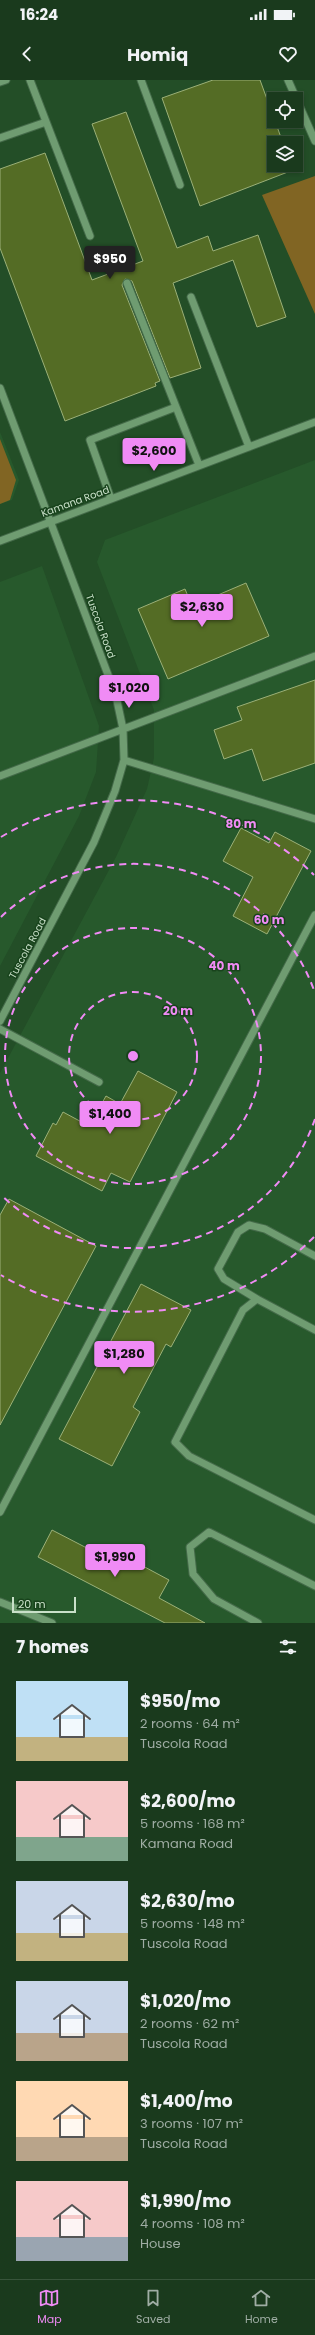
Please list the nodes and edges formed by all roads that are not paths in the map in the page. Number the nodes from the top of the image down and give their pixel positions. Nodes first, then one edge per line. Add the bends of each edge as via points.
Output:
1 (6, 80) edge
2 (30, 80) edge
3 (141, 80) edge
4 (288, 80) edge
5 (0, 82) edge
6 (46, 122) junction
7 (0, 138) edge
8 (315, 141) edge
9 (180, 185) dead end
10 (90, 236) dead end
11 (127, 283) dead end
12 (191, 297) dead end
13 (0, 388) edge
14 (176, 407) junction
15 (315, 422) edge
16 (249, 447) junction
17 (199, 465) junction
18 (111, 499) junction
19 (51, 521) junction
20 (0, 540) edge
21 (315, 656) edge
22 (123, 728) junction
23 (124, 760) junction
24 (0, 776) edge
25 (315, 819) edge
26 (315, 915) edge
27 (0, 1021) edge
28 (0, 1029) edge
29 (99, 1082) dead end
30 (315, 1256) edge
31 (257, 1299) junction
32 (315, 1330) edge
33 (0, 1512) edge
34 (315, 1520) edge
35 (315, 1586) edge
36 (0, 1602) edge
37 (52, 1623) edge
38 (258, 1623) edge

1 - 5 street
2 - 6 street
3 - 9 street
4 - 8 street
6 - 7 street
6 - 10 street
11 - 14 street
12 - 16 street
13 - 19 street, Tuscola Road
14 - 17 street
14 - 18 street via 90,440
15 - 16 street, Kamana Road
16 - 17 street, Kamana Road
17 - 18 street, Kamana Road
18 - 19 street, Kamana Road
19 - 20 street, Kamana Road
19 - 22 street, Tuscola Road via 116,696
21 - 22 street
22 - 23 street, Tuscola Road
22 - 24 street
23 - 25 street
23 - 27 street, Tuscola Road via 115,791 94,842
26 - 33 street
28 - 29 street
30 - 31 street via 264,1229 249,1225 238,1232 218,1269 224,1279
31 - 32 street
31 - 34 street via 243,1310 175,1442 189,1456
35 - 38 street via 210,1532 190,1547 193,1574 214,1599
36 - 37 street

